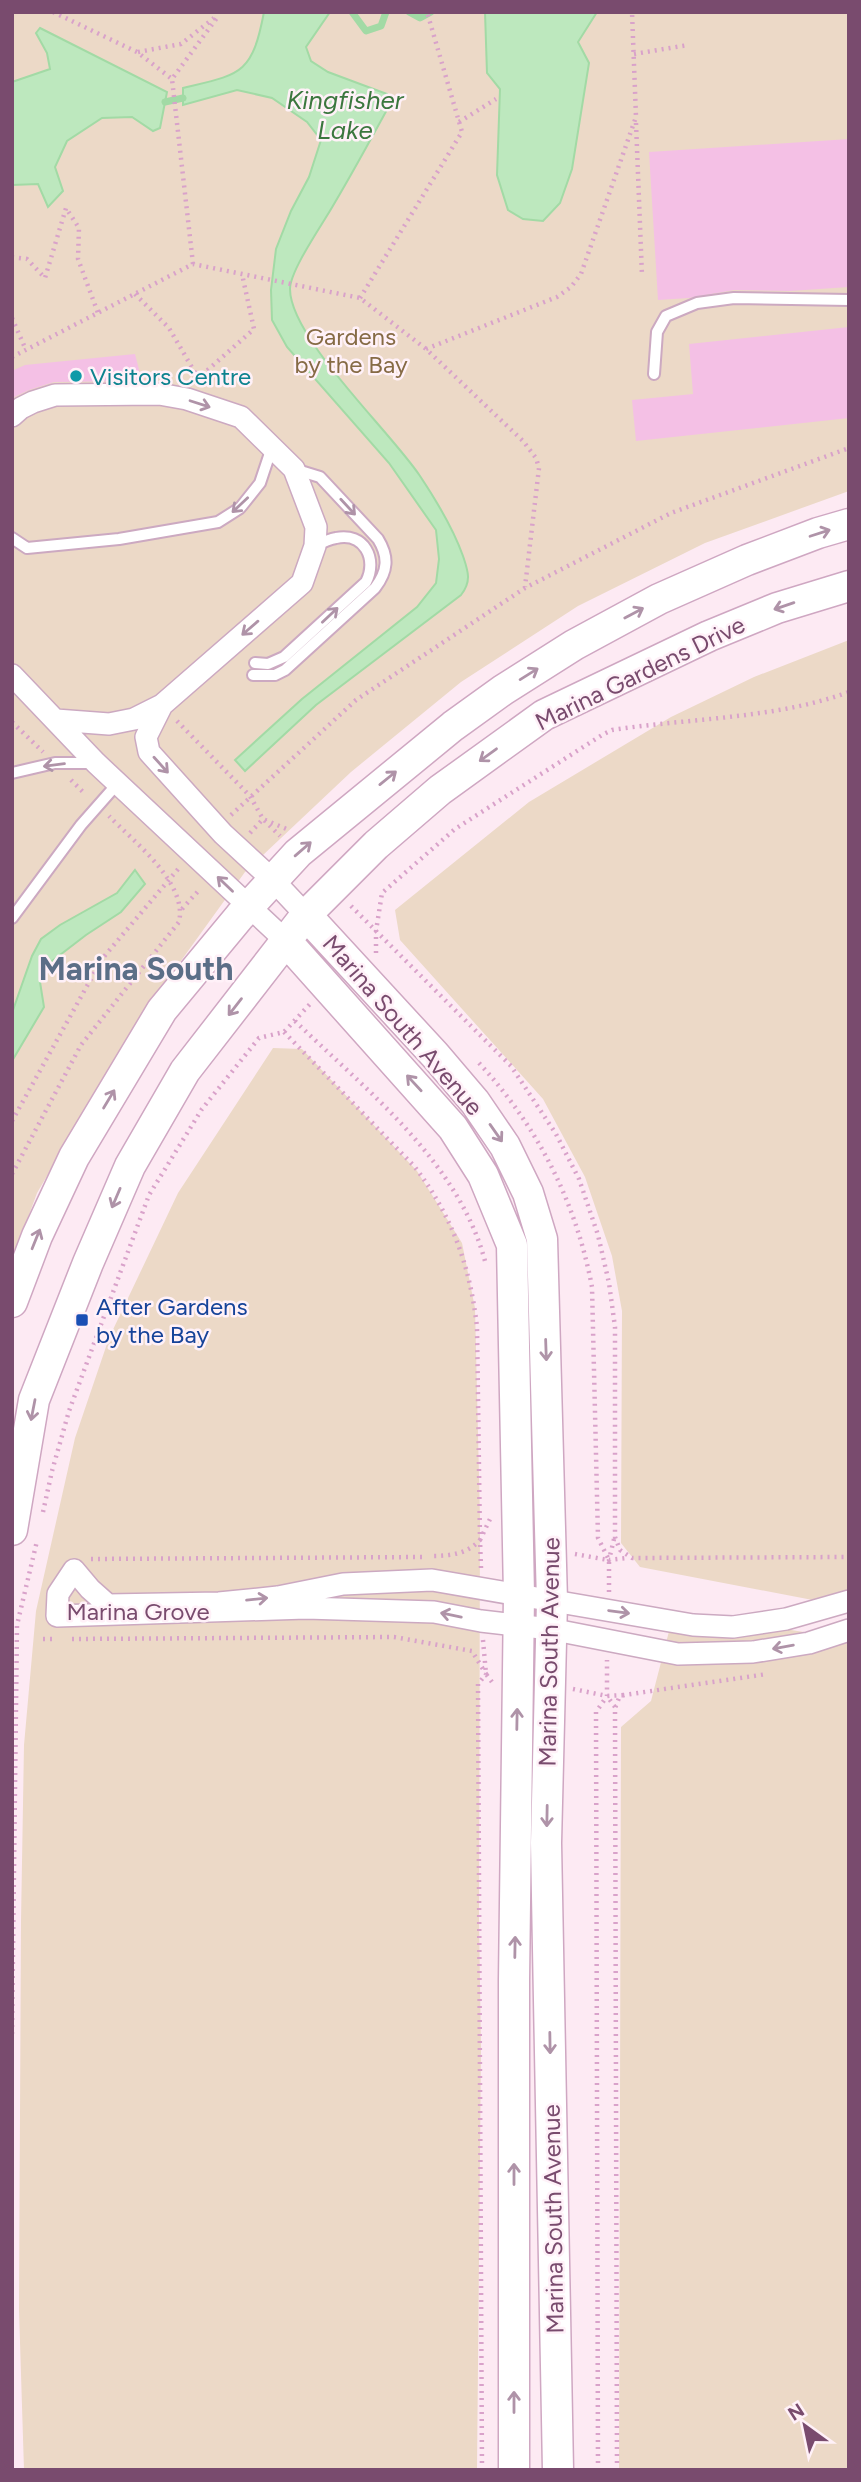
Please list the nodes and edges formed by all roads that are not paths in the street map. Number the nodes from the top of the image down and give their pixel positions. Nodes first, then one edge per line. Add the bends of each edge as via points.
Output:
1 (849, 300) edge
2 (654, 374) dead end
3 (12, 416) edge
4 (272, 447) junction
5 (294, 469) junction
6 (849, 524) edge
7 (12, 538) edge
8 (314, 546) junction
9 (849, 586) edge
10 (256, 663) dead end
11 (12, 675) edge
12 (253, 675) dead end
13 (162, 705) junction
14 (56, 720) junction
15 (96, 762) junction
16 (12, 772) edge
17 (117, 783) junction
18 (273, 880) junction
19 (249, 905) junction
20 (306, 915) junction
21 (12, 918) edge
22 (286, 941) junction
23 (12, 1303) edge
24 (30, 1530) edge
25 (519, 1595) junction
26 (849, 1601) edge
27 (551, 1615) junction
28 (519, 1626) junction
29 (849, 1630) edge
30 (514, 2470) edge
31 (558, 2470) edge

1 - 2 lane via 734,298 697,303 666,316 657,332
3 -> 4 street via 33,402 55,396 159,394 241,417
4 - 5 street
4 -> 7 lane via 260,483 240,508 218,522 27,548
5 - 8 street via 316,527
5 -> 12 lane via 320,477 378,539 387,564 375,588 285,670
18 -> 6 street, Marina Gardens Drive via 298,853 433,741 574,645 722,571
10 -> 8 lane via 284,657 366,582 372,570 363,545 354,539 338,537
8 -> 13 street via 302,583
9 -> 20 street, Marina Gardens Drive via 709,636 544,715 440,790
11 - 14 street
13 - 14 street via 134,719 109,724
13 -> 18 street via 146,737 149,752 217,828
14 - 15 street
15 -> 16 lane
15 - 17 street
19 -> 17 street
17 - 21 lane
18 - 19 street, Marina Gardens Drive
18 - 20 street
19 - 22 street
23 -> 19 street, Marina Gardens Drive via 74,1157 162,1010
20 - 22 street, Marina Gardens Drive
20 -> 27 street, Marina South Avenue via 475,1102 505,1146 528,1193 542,1239
22 -> 24 street, Marina Gardens Drive via 185,1071 130,1166 34,1400
25 -> 22 street, Marina South Avenue via 512,1245 483,1175 453,1128
25 - 27 street, Marina Grove
25 - 28 street, Marina South Avenue
28 -> 25 street, Marina Grove via 434,1612 306,1608 57,1616 58,1594 74,1570 108,1605 219,1603 343,1584 432,1580
27 -> 26 street, Marina Grove via 733,1628
27 - 28 street, Marina Grove
29 -> 27 street, Marina Grove via 809,1643 753,1652 678,1654
27 -> 31 street, Marina South Avenue via 546,1843
30 -> 28 street, Marina South Avenue

